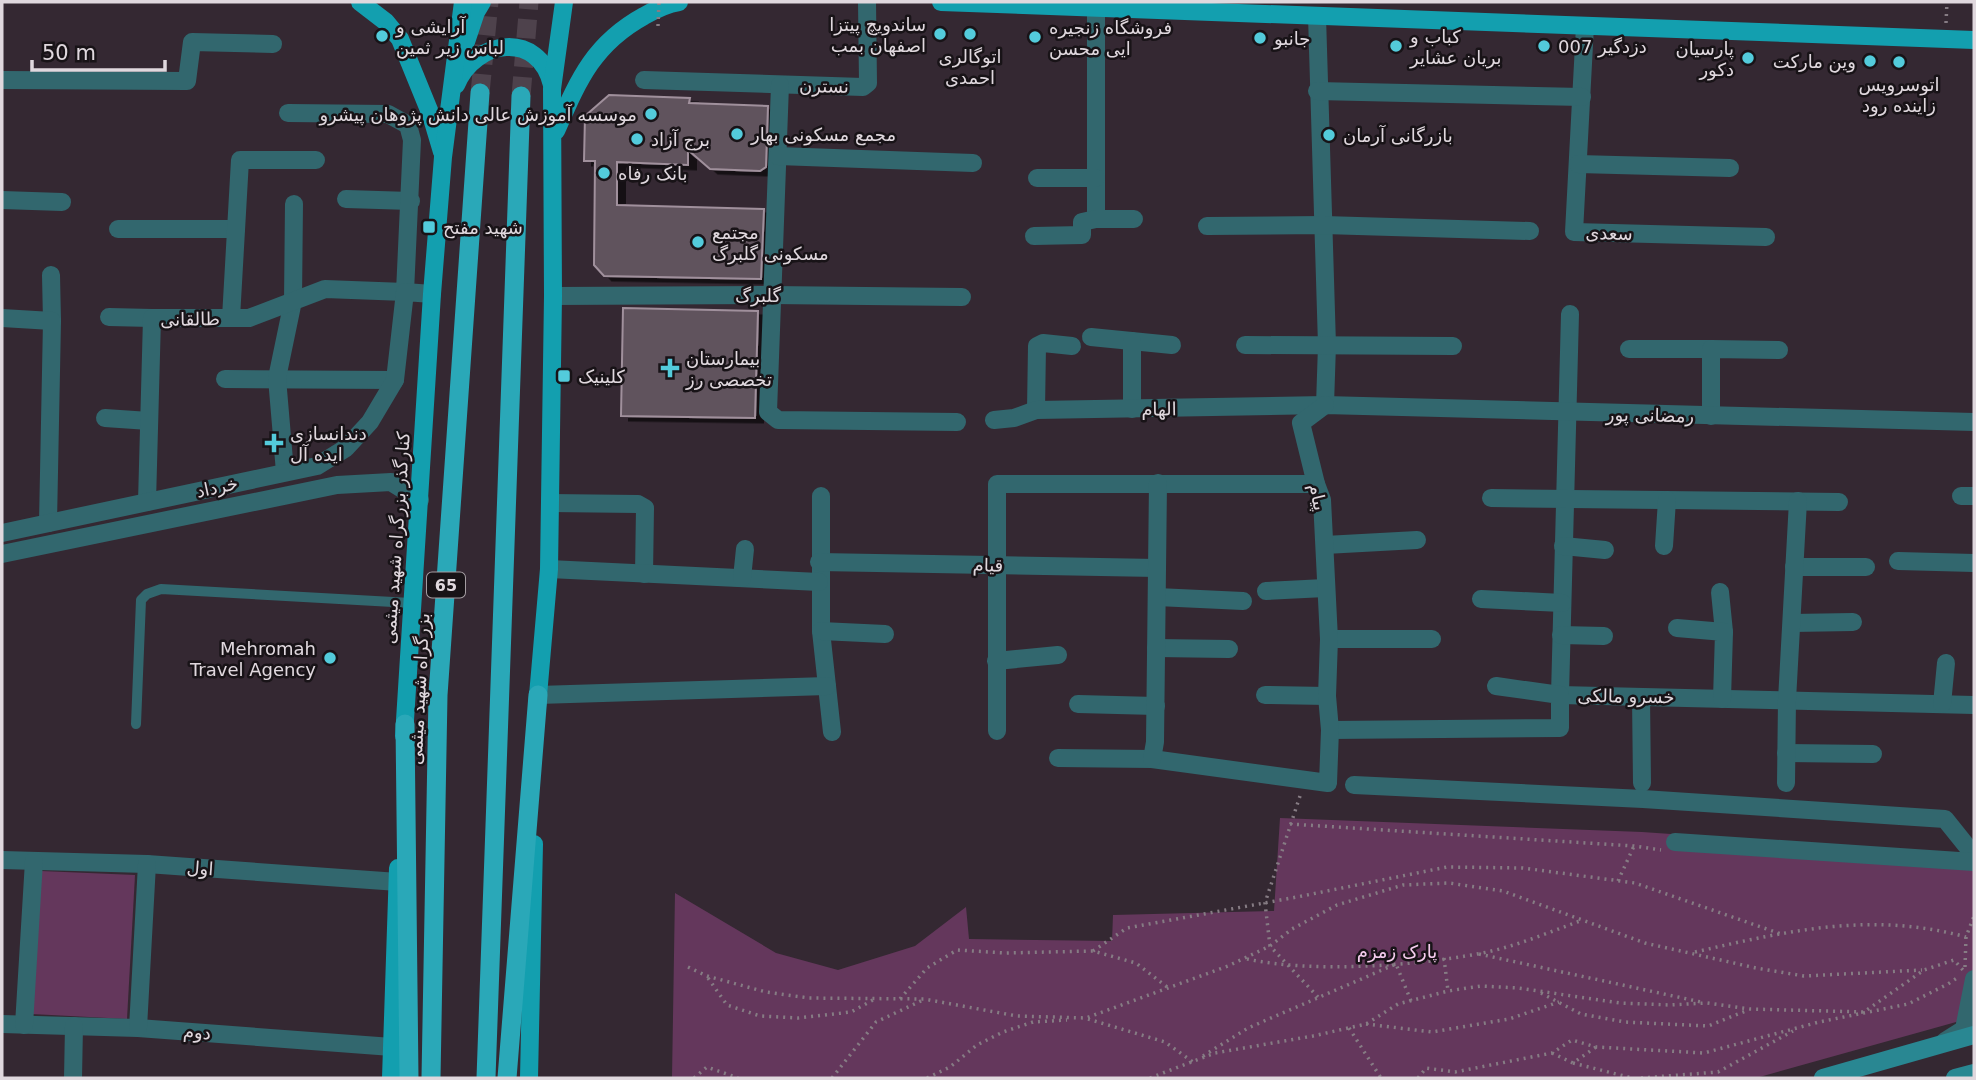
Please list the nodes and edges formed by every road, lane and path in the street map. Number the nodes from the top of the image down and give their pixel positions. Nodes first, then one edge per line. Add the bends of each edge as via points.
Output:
1 (360, 2) edge
2 (463, 2) edge
3 (482, 2) edge
4 (564, 2) edge
5 (659, 2) edge
6 (679, 2) edge
7 (867, 2) edge
8 (941, 2) edge
9 (1096, 8) junction
10 (1317, 16) junction
11 (658, 26) dead end
12 (1585, 26) junction
13 (1974, 40) edge
14 (273, 44) dead end
15 (2, 80) edge
16 (644, 80) dead end
17 (780, 85) junction
18 (552, 89) junction
19 (1317, 91) junction
20 (480, 93) tunnel mouth
21 (451, 96) junction
22 (521, 96) tunnel mouth
23 (1582, 97) junction
24 (288, 113) dead end
25 (553, 137) junction
26 (778, 156) junction
27 (443, 158) junction
28 (316, 160) dead end
29 (973, 163) dead end
30 (1578, 164) junction
31 (1730, 168) dead end
32 (1037, 178) dead end
33 (1096, 178) junction
34 (346, 199) dead end
35 (2, 200) edge
36 (411, 201) junction
37 (62, 202) dead end
38 (294, 204) dead end
39 (1096, 219) junction
40 (1134, 219) dead end
41 (1324, 225) junction
42 (1207, 226) dead end
43 (118, 229) dead end
44 (236, 229) junction
45 (1530, 231) dead end
46 (1034, 236) dead end
47 (1766, 237) dead end
48 (51, 275) dead end
49 (405, 292) junction
50 (432, 293) junction
51 (771, 295) junction
52 (553, 296) junction
53 (962, 297) dead end
54 (293, 302) junction
55 (1570, 314) dead end
56 (109, 317) dead end
57 (2, 318) edge
58 (152, 318) junction
59 (231, 318) junction
60 (52, 321) junction
61 (1091, 338) dead end
62 (1132, 341) junction
63 (1172, 345) dead end
64 (1245, 345) dead end
65 (1327, 345) junction
66 (1072, 346) dead end
67 (1453, 346) dead end
68 (1629, 349) dead end
69 (1711, 349) junction
70 (1779, 350) dead end
71 (277, 378) junction
72 (225, 379) dead end
73 (395, 380) junction
74 (1325, 405) junction
75 (1132, 409) junction
76 (1037, 410) junction
77 (1569, 413) junction
78 (1711, 416) junction
79 (105, 418) dead end
80 (993, 419) dead end
81 (149, 421) junction
82 (957, 422) dead end
83 (1974, 422) edge
84 (285, 472) junction
85 (1158, 483) junction
86 (1316, 484) junction
87 (821, 496) dead end
88 (1491, 498) dead end
89 (1564, 499) junction
90 (1667, 499) junction
91 (420, 500) junction
92 (1798, 501) junction
93 (147, 502) junction
94 (1839, 502) dead end
95 (550, 503) junction
96 (48, 523) junction
97 (2, 533) edge
98 (1417, 540) dead end
99 (1325, 545) junction
100 (1563, 547) junction
101 (1664, 547) dead end
102 (744, 549) dead end
103 (1605, 550) dead end
104 (2, 554) edge
105 (1898, 561) dead end
106 (819, 562) junction
107 (1974, 563) edge
108 (995, 566) junction
109 (1794, 567) junction
110 (1866, 567) dead end
111 (1157, 568) junction
112 (549, 569) junction
113 (644, 574) junction
114 (742, 578) junction
115 (819, 582) junction
116 (1325, 588) junction
117 (1266, 591) dead end
118 (1720, 592) dead end
119 (1157, 597) junction
120 (1481, 599) dead end
121 (1243, 601) dead end
122 (411, 603) junction
123 (1562, 603) junction
124 (1853, 622) dead end
125 (1792, 623) junction
126 (1677, 628) dead end
127 (821, 631) junction
128 (1724, 632) junction
129 (885, 634) dead end
130 (1561, 635) junction
131 (1604, 636) dead end
132 (1329, 639) junction
133 (1432, 639) dead end
134 (1156, 648) junction
135 (1229, 649) dead end
136 (1058, 655) dead end
137 (996, 661) junction
138 (1946, 663) dead end
139 (827, 686) junction
140 (1496, 686) dead end
141 (538, 695) junction
142 (1265, 695) dead end
143 (1560, 695) junction
144 (1327, 696) junction
145 (1641, 697) junction
146 (1722, 699) junction
147 (1787, 700) junction
148 (1078, 704) dead end
149 (1942, 704) junction
150 (1974, 705) edge
151 (1156, 706) junction
152 (136, 724) dead end
153 (405, 724) junction
154 (1331, 730) junction
155 (832, 732) dead end
156 (997, 732) dead end
157 (1787, 753) junction
158 (1873, 754) dead end
159 (1058, 758) dead end
160 (1152, 759) junction
161 (1328, 783) junction
162 (1642, 783) dead end
163 (1786, 783) dead end
164 (1354, 785) dead end
165 (1290, 824) junction
166 (1634, 846) junction
167 (1672, 847) joint
168 (1974, 855) edge
169 (2, 860) edge
170 (34, 861) junction
171 (1974, 862) edge
172 (147, 864) junction
173 (1618, 881) junction
174 (398, 882) junction
175 (1265, 903) junction
176 (1974, 916) edge
177 (1582, 921) junction
178 (1781, 934) junction
179 (1966, 937) junction
180 (1270, 946) junction
181 (1093, 951) junction
182 (1693, 953) junction
183 (1479, 954) junction
184 (1245, 958) junction
185 (1444, 958) junction
186 (1396, 964) junction
187 (1290, 965) junction
188 (688, 967) dead end
189 (1924, 970) junction
190 (1969, 975) edge
191 (707, 976) junction
192 (1168, 988) junction
193 (1448, 991) junction
194 (1538, 992) junction
195 (1318, 996) junction
196 (876, 998) junction
197 (900, 999) junction
198 (924, 999) junction
199 (1411, 1001) junction
200 (1559, 1002) junction
201 (1707, 1003) junction
202 (1750, 1009) junction
203 (1864, 1012) junction
204 (1086, 1018) junction
205 (2, 1024) edge
206 (1366, 1024) junction
207 (24, 1025) junction
208 (74, 1026) junction
209 (138, 1028) junction
210 (1349, 1028) junction
211 (1799, 1028) junction
212 (1974, 1035) edge
213 (1937, 1046) junction
214 (392, 1047) junction
215 (1596, 1047) junction
216 (1552, 1053) junction
217 (1193, 1062) junction
218 (1573, 1063) junction
219 (1455, 1072) junction
220 (1974, 1073) edge
221 (73, 1078) edge
222 (391, 1078) edge
223 (409, 1078) edge
224 (431, 1078) edge
225 (486, 1078) edge
226 (507, 1078) edge
227 (529, 1078) edge
228 (694, 1078) edge
229 (738, 1078) edge
230 (832, 1078) edge
231 (926, 1078) edge
232 (1150, 1078) edge
233 (1381, 1078) edge
234 (1418, 1078) edge
235 (1449, 1078) edge
236 (1632, 1078) edge
237 (1641, 1078) edge
238 (1824, 1078) edge
239 (1955, 1078) edge

1 - 27 main road via 400,39
2 - 21 main road, کنارگذر بزرگراه شهید میثمی
3 - 21 main road
4 - 18 main road
5 - 11 path, bridge
6 - 25 main road via 633,22 604,45 578,80
7 - 17 street, نسترن via 866,85
8 - 9 main road
9 - 10 main road
9 - 33 street
10 - 12 main road
10 - 19 street
12 - 13 main road
12 - 23 street, سعدی
14 - 15 street via 191,42 187,81
16 - 17 street
17 - 26 street, نسترن
18 - 21 main road via 548,71 536,57 519,47 502,47 486,51 468,66
18 - 25 main road
19 - 23 street
19 - 41 street
20 - 224 highway, بزرگراه شهید میثمی / 65 via 438,695
21 - 27 main road, کنارگذر بزرگراه شهید میثمی
22 - 225 highway
23 - 30 street, سعدی
24 - 36 street, خرداد via 388,114 408,125
25 - 52 main road
26 - 29 street
26 - 51 street, نسترن
27 - 50 main road, کنارگذر بزرگراه شهید میثمی
28 - 44 street via 240,160
30 - 31 street
30 - 47 street, سعدی via 1574,232
32 - 33 street
33 - 39 street
34 - 36 street
35 - 37 street
36 - 49 street, خرداد
38 - 54 street
39 - 40 street
39 - 46 street via 1082,222 1082,235
41 - 42 street
41 - 45 street
41 - 65 street
43 - 44 street
44 - 59 street
48 - 60 street
49 - 50 street
49 - 54 street, طالقانی via 325,289
49 - 73 street, خرداد
50 - 91 main road, کنارگذر بزرگراه شهید میثمی
51 - 52 street, گلبرگ
51 - 53 street, گلبرگ
51 - 82 street, نسترن via 768,412 772,418
52 - 95 main road
54 - 59 street, طالقانی via 250,318
54 - 71 street
55 - 77 street, خسرو مالکی
56 - 58 street
57 - 60 street
58 - 59 street, طالقانی
58 - 81 street, طالقانی
60 - 96 street
61 - 62 street
62 - 63 street
62 - 75 street
64 - 65 street
65 - 67 street
65 - 74 street
66 - 76 street via 1037,346
68 - 69 street
69 - 70 street
69 - 78 street
71 - 72 street
71 - 73 street
71 - 84 street
73 - 84 street, خرداد via 370,422 346,449 317,466
74 - 75 street, الهام
74 - 77 street, رمضانی پور
74 - 86 street, پیام via 1301,423
75 - 76 street, الهام
76 - 80 street, الهام
77 - 78 street, رمضانی پور
77 - 89 street, خسرو مالکی
78 - 83 street, رمضانی پور
79 - 81 street
81 - 93 street, طالقانی
84 - 93 street, خرداد
85 - 86 street
85 - 108 street via 997,484
85 - 111 street
86 - 99 street, پیام via 1322,500
87 - 106 street
88 - 89 street
89 - 90 street
89 - 100 street, خسرو مالکی
90 - 92 street
90 - 101 street
91 - 104 street, خرداد via 391,482 337,485
91 - 122 main road, کنارگذر بزرگراه شهید میثمی
92 - 94 street
92 - 109 street
93 - 96 street, خرداد
95 - 112 main road
95 - 113 street via 638,504 645,508
96 - 97 street, خرداد
98 - 99 street
99 - 116 street, پیام
100 - 103 street
100 - 123 street, خسرو مالکی
102 - 114 street
105 - 107 street
106 - 108 street, قیام
106 - 115 street
108 - 111 street, قیام
108 - 137 street
109 - 110 street
109 - 125 street
111 - 119 street
112 - 113 street
112 - 141 main road
113 - 114 street
114 - 115 street
115 - 127 street
116 - 117 street
116 - 132 street, پیام
118 - 128 street
119 - 121 street
119 - 134 street
120 - 123 street
122 - 152 lane via 161,589 147,594 141,600
122 - 153 main road, کنارگذر بزرگراه شهید میثمی
123 - 130 street, خسرو مالکی
124 - 125 street
125 - 147 street
126 - 128 street
127 - 129 street
127 - 139 street
128 - 146 street
130 - 131 street
130 - 143 street, خسرو مالکی
132 - 133 street
132 - 144 street, پیام
134 - 135 street
134 - 151 street
136 - 137 street
137 - 156 street
138 - 149 street
139 - 141 street
139 - 155 street
140 - 143 street
141 - 226 highway
141 - 227 main road
142 - 144 street
143 - 145 street, خسرو مالکی
143 - 154 street via 1560,728
144 - 154 street, پیام
145 - 146 street, خسرو مالکی
145 - 162 street
146 - 147 street, خسرو مالکی
147 - 149 street, خسرو مالکی
147 - 157 street
148 - 151 street
149 - 150 street, خسرو مالکی
151 - 160 street
153 - 174 main road, کنارگذر بزرگراه شهید میثمی
153 - 223 highway
154 - 161 street, پیام
157 - 158 street
157 - 163 street
159 - 160 street
160 - 161 street
161 - 165 path via 1300,797
164 - 168 street via 1945,820
165 - 166 path
165 - 175 path
166 - 167 path
166 - 173 path
167 - 171 street
169 - 170 street, اول
170 - 172 street, اول
170 - 207 street
172 - 174 street, اول
172 - 209 street
173 - 175 path via 1523,868 1447,867
173 - 178 path
174 - 214 main road, کنارگذر بزرگراه شهید میثمی
175 - 180 path
175 - 181 path via 1127,928
176 - 179 path
177 - 180 path via 1503,891 1449,883 1403,885 1337,905
177 - 182 path via 1645,943
177 - 183 path
178 - 179 path via 1890,923
178 - 182 path
179 - 190 path
180 - 184 path
180 - 187 path
181 - 192 path via 1136,962
181 - 197 path via 957,950 927,968
182 - 189 path via 1804,976
183 - 185 path
183 - 201 path
184 - 187 path
184 - 192 path
185 - 186 path
185 - 193 path
186 - 187 path
186 - 195 path
186 - 199 path
187 - 195 path
188 - 191 path
189 - 190 path via 1954,960
189 - 203 path
190 - 203 path via 1908,1004
190 - 213 street via 1964,1029
191 - 196 path via 809,998
191 - 196 path via 727,1005 760,1016 798,1018 851,1012
192 - 204 path
193 - 194 path via 1481,986
193 - 199 path
194 - 200 path
194 - 201 path via 1620,1003
195 - 217 path via 1248,1027
196 - 197 path
197 - 198 path
198 - 204 path via 1017,1016
198 - 230 path via 876,1023
199 - 206 path
200 - 202 path via 1581,1014 1625,1023 1708,1026
200 - 206 path via 1509,1019 1432,1032
201 - 202 path
202 - 203 path
203 - 211 path
204 - 217 path via 1165,1042
204 - 231 path via 1034,1023 1003,1032
205 - 207 street, دوم
206 - 210 path
207 - 208 street, دوم
208 - 209 street, دوم
208 - 221 street
209 - 214 street, دوم
210 - 217 path via 1215,1053
210 - 233 path
211 - 215 path via 1704,1053
211 - 237 path via 1718,1072
212 - 213 main road
213 - 238 main road
214 - 222 main road, کنارگذر بزرگراه شهید میثمی
215 - 216 path via 1572,1040
215 - 218 path
216 - 218 path
216 - 219 path
217 - 232 path
218 - 236 path
219 - 234 path via 1426,1068
219 - 235 path
220 - 239 main road
228 - 229 path via 707,1067

